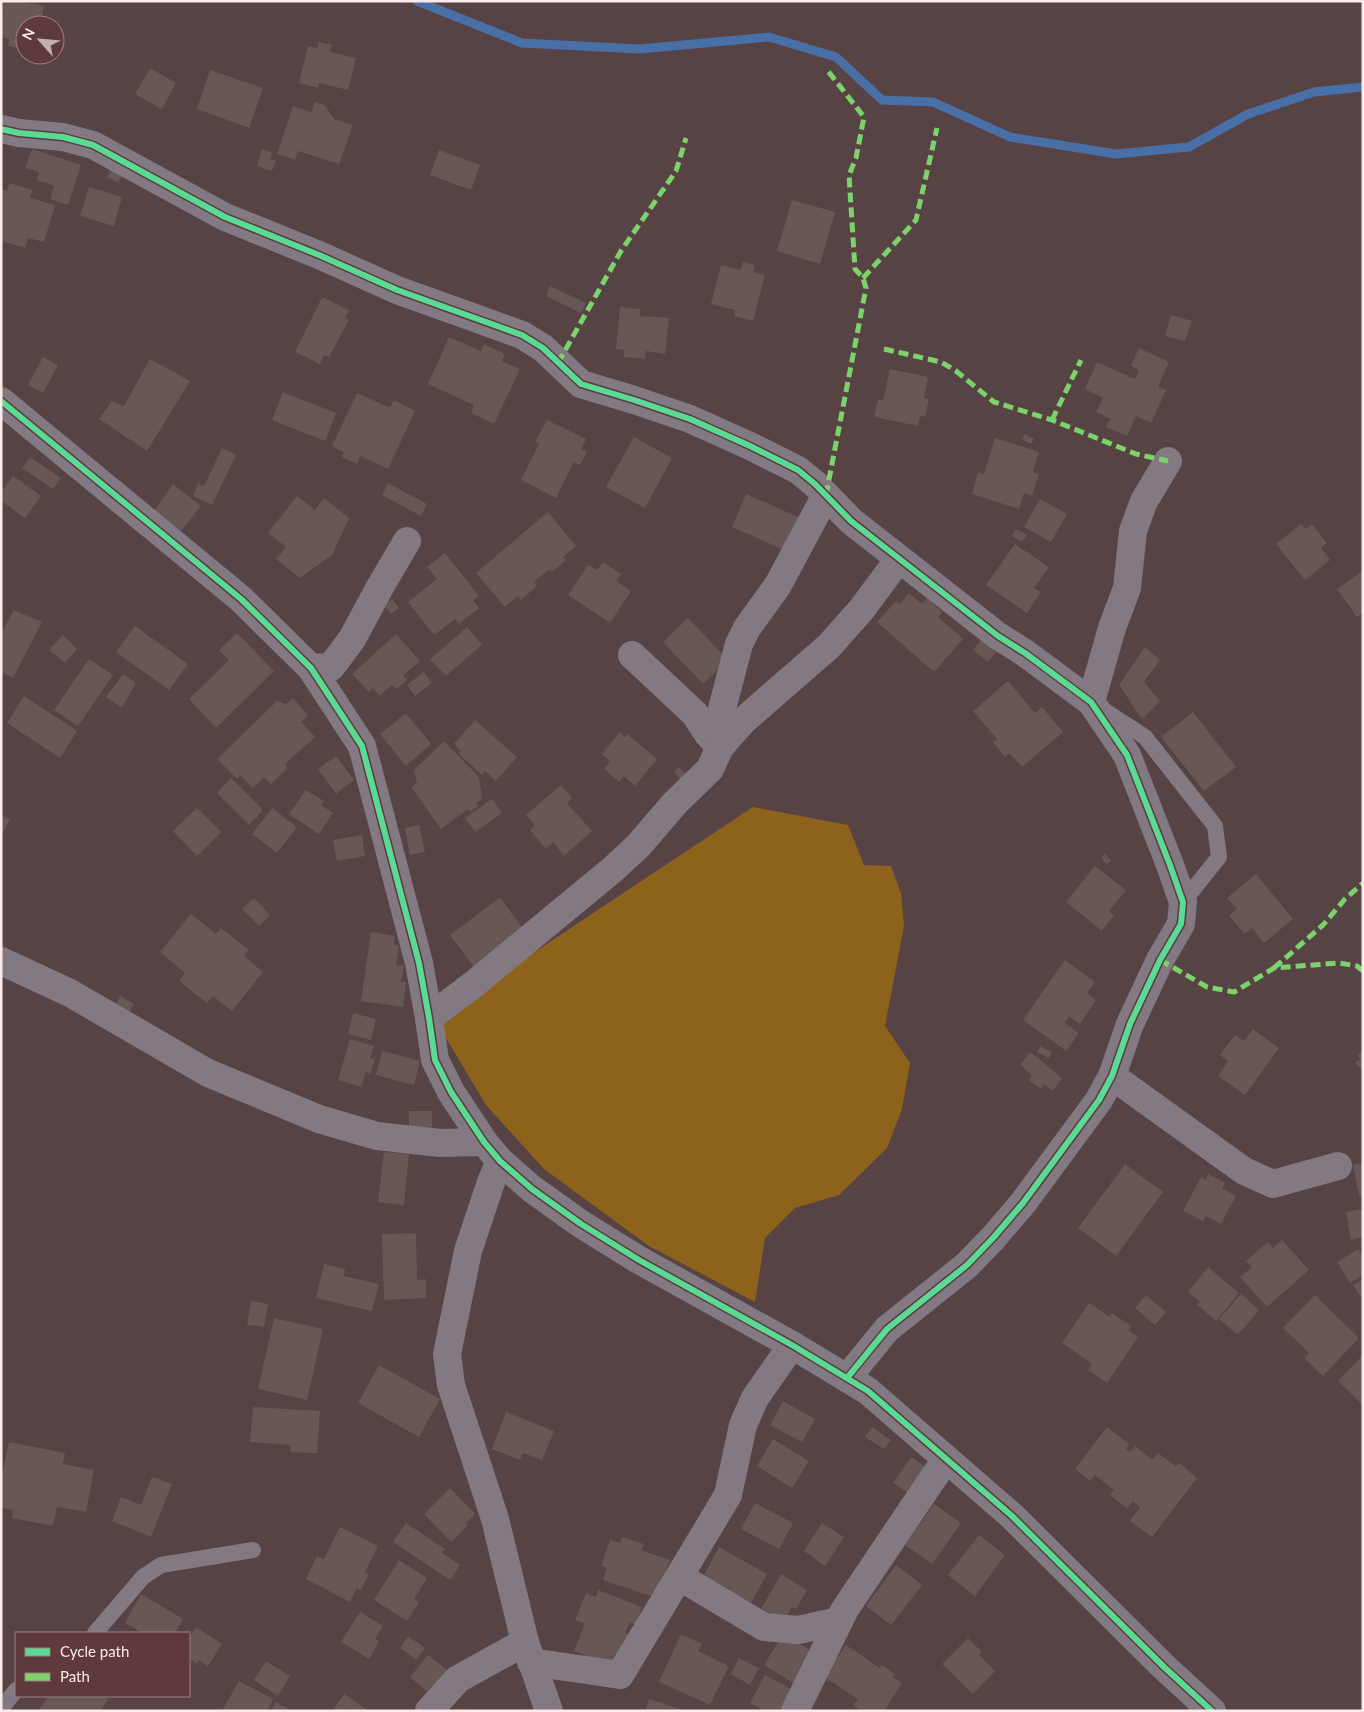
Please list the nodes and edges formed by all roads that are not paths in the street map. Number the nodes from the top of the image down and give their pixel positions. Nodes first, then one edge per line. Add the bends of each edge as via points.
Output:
1 (1, 129) edge
2 (1, 401) edge
3 (1168, 461) dead end
4 (826, 495) junction
5 (407, 541) dead end
6 (899, 559) junction
7 (632, 655) dead end
8 (311, 668) junction
9 (1091, 702) junction
10 (720, 747) junction
11 (1183, 902) junction
12 (1, 961) edge
13 (430, 1018) junction
14 (1112, 1076) junction
15 (492, 1152) junction
16 (1338, 1166) dead end
17 (792, 1345) junction
18 (847, 1378) junction
19 (946, 1459) junction
20 (253, 1550) dead end
21 (680, 1577) junction
22 (839, 1621) junction
23 (97, 1632) edge
24 (528, 1652) junction
25 (15, 1691) edge
26 (1, 1709) edge
27 (429, 1711) edge
28 (549, 1711) edge
29 (795, 1711) edge
30 (1212, 1711) edge

1 - 4 street via 19,134 63,137 93,145 225,217 397,290 522,335 543,348 581,384 690,419 750,446 798,470
2 - 8 street via 241,599
3 - 9 street via 1144,501 1133,531 1127,588
4 - 6 street via 851,521
4 - 10 street via 778,585 746,628 739,644 722,709
5 - 8 street via 352,639 331,667
6 - 9 street via 998,636 1025,652
6 - 10 street via 862,610 829,646 743,721
7 - 10 street via 695,714
8 - 13 street via 362,746 419,963
9 - 11 street via 1127,755
9 - 11 lane via 1145,736 1215,826 1219,857
10 - 13 street via 710,769 675,802 638,846
11 - 14 street via 1181,924 1130,1024
12 - 15 street via 70,993 208,1073 319,1119 377,1136
13 - 15 street via 434,1060 451,1092
14 - 16 street via 1244,1171 1273,1184
14 - 18 street via 1099,1100 993,1238 967,1265 887,1330
15 - 17 street via 532,1189 580,1224
15 - 24 street via 491,1182 468,1251 448,1354 451,1385 495,1519
17 - 18 street
17 - 21 street via 755,1398 743,1425 728,1495
18 - 19 street via 868,1391
19 - 22 street
19 - 30 street via 1012,1516
20 - 23 lane via 161,1565 143,1578
21 - 22 street via 764,1627 798,1630
21 - 24 street via 620,1675
22 - 29 street
24 - 27 street via 458,1679
24 - 28 street
25 - 26 lane

